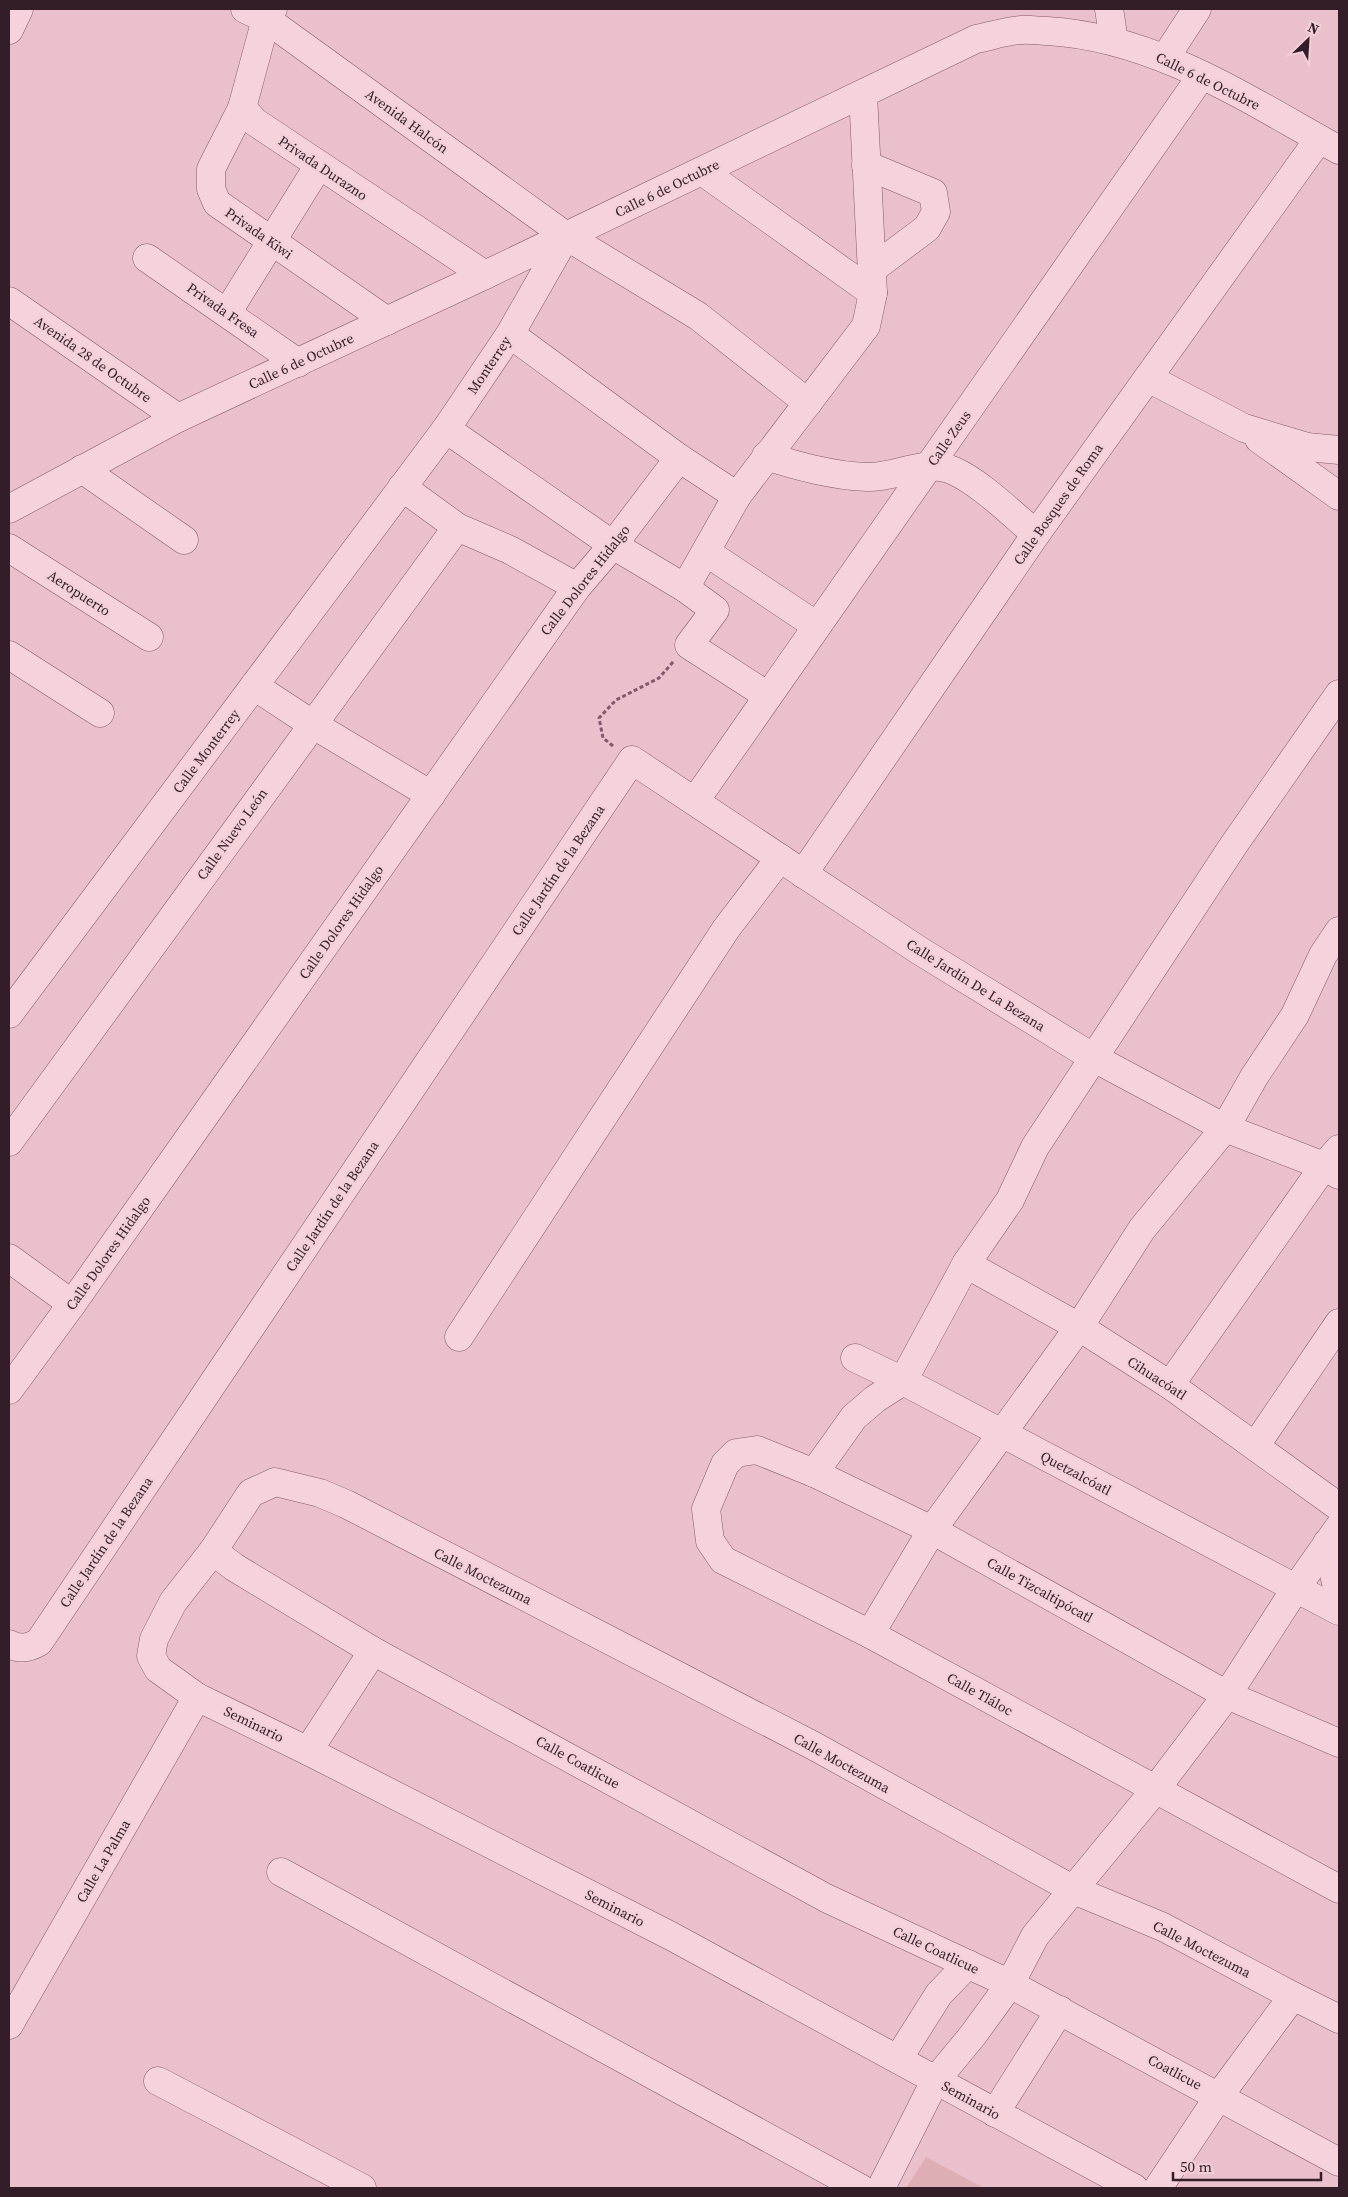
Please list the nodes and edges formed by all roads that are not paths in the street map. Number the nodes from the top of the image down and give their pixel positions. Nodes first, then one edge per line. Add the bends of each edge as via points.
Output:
1 (19, 9) edge
2 (1109, 9) edge
3 (1197, 9) edge
4 (261, 12) edge
5 (9, 30) edge
6 (1114, 41) junction
7 (1165, 58) junction
8 (1202, 75) junction
9 (862, 94) junction
10 (242, 108) junction
11 (1329, 144) edge
12 (319, 165) junction
13 (866, 165) junction
14 (702, 171) junction
15 (566, 236) junction
16 (271, 242) junction
17 (147, 258) dead end
18 (485, 276) junction
19 (872, 282) junction
20 (10, 307) edge
21 (226, 313) junction
22 (387, 321) junction
23 (510, 334) junction
24 (298, 363) junction
25 (1148, 378) junction
26 (808, 402) junction
27 (178, 418) junction
28 (446, 429) junction
29 (1339, 450) edge
30 (766, 456) junction
31 (1301, 456) junction
32 (679, 458) junction
33 (929, 466) junction
34 (82, 469) junction
35 (402, 487) junction
36 (737, 496) junction
37 (1339, 496) edge
38 (9, 509) edge
39 (457, 527) junction
40 (1036, 534) junction
41 (184, 540) dead end
42 (613, 545) junction
43 (9, 548) edge
44 (706, 552) junction
45 (742, 576) junction
46 (577, 587) junction
47 (685, 588) junction
48 (715, 610) junction
49 (817, 626) junction
50 (149, 637) dead end
51 (9, 655) edge
52 (254, 686) junction
53 (1339, 694) edge
54 (768, 696) junction
55 (100, 713) dead end
56 (312, 724) junction
57 (632, 760) joint
58 (431, 795) junction
59 (695, 801) junction
60 (780, 858) junction
61 (803, 874) junction
62 (1339, 931) edge
63 (12, 1002) edge
64 (1094, 1058) junction
65 (1225, 1128) junction
66 (9, 1142) edge
67 (1334, 1163) edge
68 (9, 1258) edge
69 (966, 1264) junction
70 (72, 1304) junction
71 (1339, 1323) edge
72 (1079, 1327) junction
73 (458, 1337) dead end
74 (855, 1358) dead end
75 (903, 1381) junction
76 (1170, 1385) junction
77 (9, 1390) edge
78 (1001, 1434) junction
79 (1256, 1445) junction
80 (736, 1454) joint
81 (814, 1473) junction
82 (1339, 1507) edge
83 (932, 1530) junction
84 (1333, 1535) edge
85 (213, 1551) junction
86 (1296, 1588) junction
87 (1339, 1596) edge
88 (1339, 1611) edge
89 (870, 1634) junction
90 (19, 1646) edge
91 (373, 1650) junction
92 (1228, 1695) junction
93 (197, 1697) junction
94 (1339, 1743) edge
95 (308, 1751) junction
96 (1155, 1790) junction
97 (281, 1872) dead end
98 (1339, 1889) edge
99 (1074, 1890) junction
100 (940, 1951) junction
101 (968, 1964) junction
102 (1019, 1989) junction
103 (939, 1994) junction
104 (1293, 1996) junction
105 (1060, 2010) junction
106 (1339, 2019) edge
107 (9, 2025) edge
108 (1041, 2041) junction
109 (898, 2059) junction
110 (935, 2080) junction
111 (158, 2081) dead end
112 (1219, 2096) junction
113 (995, 2113) junction
114 (1339, 2162) edge
115 (362, 2188) edge
116 (860, 2188) edge
117 (881, 2188) edge
118 (1134, 2188) edge
119 (1158, 2188) edge

1 - 5 street
2 - 6 street
3 - 7 street
4 - 10 street
4 - 15 street, Avenida Halcón
6 - 7 street, Calle 6 de Octubre
6 - 9 street, Calle 6 de Octubre via 1066,32 1020,30 976,39
7 - 8 street, Calle 6 de Octubre
8 - 11 street, Calle 6 de Octubre
8 - 33 street, Calle Zeus
9 - 13 street
9 - 14 street, Calle 6 de Octubre
10 - 12 street, Privada Durazno via 255,122
10 - 16 street, Privada Kiwi via 211,169 212,189 217,203
11 - 25 street, Calle Bosques de Roma
12 - 16 street
12 - 18 street, Privada Durazno
13 - 19 street
13 - 19 street via 933,193 936,212 927,228
14 - 15 street, Calle 6 de Octubre
14 - 19 street
15 - 18 street, Calle 6 de Octubre
15 - 23 street, Monterrey
15 - 26 street, Avenida Halcón via 698,316
16 - 21 street
16 - 22 street, Privada Kiwi
17 - 21 street, Privada Fresa
18 - 22 street, Calle 6 de Octubre
19 - 26 street via 866,326
20 - 27 street, Avenida 28 de Octubre
21 - 24 street, Privada Fresa
22 - 24 street, Calle 6 de Octubre
23 - 28 street, Monterrey
23 - 32 street
24 - 27 street, Calle 6 de Octubre
25 - 31 street
25 - 40 street, Calle Bosques de Roma
26 - 30 street
27 - 34 street, Calle 6 de Octubre
28 - 35 street, Monterrey
28 - 42 street
29 - 31 street
30 - 33 street via 809,469 868,477
30 - 36 street
31 - 37 street
32 - 36 street
32 - 42 street, Calle Dolores Hidalgo
33 - 40 street via 953,470
33 - 49 street, Calle Zeus
34 - 38 street, Calle 6 de Octubre
34 - 41 street
35 - 39 street
35 - 52 street, Calle Monterrey
36 - 44 street
39 - 46 street via 510,550
39 - 56 street, Calle Nuevo León
40 - 61 street, Calle Bosques de Roma
42 - 46 street, Calle Dolores Hidalgo
42 - 47 street
43 - 50 street, Aeropuerto
44 - 45 street
44 - 47 street
45 - 48 street
45 - 49 street
46 - 58 street, Calle Dolores Hidalgo
47 - 48 street
48 - 54 street via 689,644
49 - 54 street, Calle Zeus
51 - 55 street
52 - 56 street
52 - 63 street, Calle Monterrey
53 - 64 street via 1233,846
54 - 59 street, Calle Zeus
56 - 58 street
56 - 66 street, Calle Nuevo León
57 - 59 street, Calle Jardín De La Bezana
57 - 90 street, Calle Jardín de la Bezana via 39,1642
58 - 70 street, Calle Dolores Hidalgo
59 - 60 street, Calle Jardín De La Bezana
60 - 61 street, Calle Jardín De La Bezana
60 - 73 street via 726,929
61 - 64 street, Calle Jardín De La Bezana via 920,952
62 - 65 street via 1323,955 1295,1015
64 - 65 street, Calle Jardín De La Bezana
64 - 69 street via 1036,1147 1010,1200
65 - 67 street, Calle Jardín De La Bezana
65 - 72 street via 1142,1229
67 - 76 street
68 - 70 street
69 - 72 street, Cihuacóatl
69 - 75 street
70 - 77 street, Calle Dolores Hidalgo
71 - 79 street
72 - 76 street, Cihuacóatl
72 - 78 street
74 - 75 street, Quetzalcóatl
75 - 78 street, Quetzalcóatl
75 - 81 street via 854,1417
76 - 79 street, Cihuacóatl
78 - 83 street
78 - 86 street, Quetzalcóatl
79 - 82 street, Cihuacóatl
80 - 81 street, Calle Tizcaltipócatl via 757,1450
80 - 89 street, Calle Tláloc via 725,1464 706,1509 710,1541 723,1560
81 - 83 street, Calle Tizcaltipócatl
83 - 89 street
83 - 92 street, Calle Tizcaltipócatl
84 - 86 street
84 - 87 street
85 - 91 street, Calle Coatlicue via 234,1567
85 - 93 street, Seminario via 173,1602 154,1639 151,1656 158,1669
85 - 99 street, Calle Moctezuma via 252,1493 276,1482 320,1493 814,1746
86 - 88 street, Quetzalcóatl
86 - 92 street
89 - 96 street, Calle Tláloc
91 - 95 street
91 - 100 street, Calle Coatlicue via 826,1898
92 - 94 street, Calle Tizcaltipócatl
92 - 96 street
93 - 95 street, Seminario
93 - 107 street, Calle La Palma
95 - 109 street, Seminario via 671,1936
96 - 98 street, Calle Tláloc
96 - 99 street
97 - 116 street
99 - 102 street via 1035,1936
99 - 104 street, Calle Moctezuma via 1163,1927
100 - 101 street, Calle Coatlicue
100 - 103 street
101 - 102 street, Calle Coatlicue
101 - 103 street
102 - 105 street, Coatlicue
102 - 108 street
102 - 110 street via 973,2035
103 - 109 street
104 - 106 street, Calle Moctezuma
104 - 112 street
105 - 108 street
105 - 112 street, Coatlicue
108 - 113 street
109 - 110 street, Seminario
110 - 113 street, Seminario
110 - 117 street
111 - 115 street
112 - 114 street, Coatlicue
112 - 119 street
113 - 118 street, Seminario

